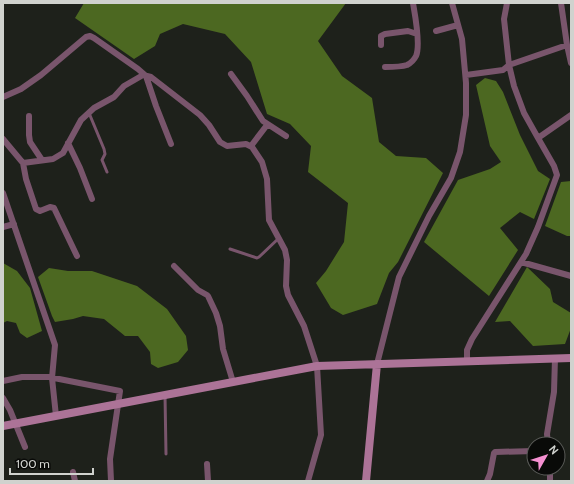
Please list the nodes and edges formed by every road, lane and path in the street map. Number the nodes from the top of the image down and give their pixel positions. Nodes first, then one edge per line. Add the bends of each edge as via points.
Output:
1 (413, 3) edge
2 (452, 3) edge
3 (507, 3) edge
4 (561, 3) edge
5 (458, 25) junction
6 (436, 31) dead end
7 (417, 34) junction
8 (381, 45) dead end
9 (567, 45) junction
10 (571, 63) edge
11 (509, 65) junction
12 (385, 67) dead end
13 (231, 74) dead end
14 (466, 75) junction
15 (146, 76) junction
16 (3, 97) edge
17 (89, 113) junction
18 (571, 115) edge
19 (29, 116) dead end
20 (267, 125) junction
21 (286, 136) dead end
22 (538, 138) junction
23 (3, 139) edge
24 (68, 143) junction
25 (171, 144) dead end
26 (251, 146) junction
27 (42, 160) junction
28 (23, 163) junction
29 (108, 172) dead end
30 (3, 193) edge
31 (92, 199) dead end
32 (14, 224) junction
33 (3, 227) edge
34 (279, 238) junction
35 (230, 249) dead end
36 (77, 256) dead end
37 (521, 262) junction
38 (174, 266) dead end
39 (571, 276) edge
40 (555, 358) junction
41 (571, 358) edge
42 (467, 361) junction
43 (377, 364) junction
44 (317, 366) junction
45 (52, 378) junction
46 (3, 380) edge
47 (233, 382) junction
48 (165, 395) junction
49 (3, 398) edge
50 (118, 404) junction
51 (56, 416) junction
52 (15, 424) junction
53 (3, 426) edge
54 (547, 436) edge
55 (25, 447) dead end
56 (526, 451) edge
57 (166, 454) dead end
58 (207, 464) dead end
59 (74, 472) dead end
60 (75, 481) edge
61 (111, 481) edge
62 (208, 481) edge
63 (308, 481) edge
64 (366, 481) edge
65 (487, 481) edge

1 - 7 street
2 - 5 street
3 - 11 street via 504,19
4 - 9 street
5 - 6 street
5 - 14 street
7 - 8 street via 408,31 385,34 382,36
7 - 12 street via 417,52 412,62 402,66
9 - 10 street
9 - 11 street
11 - 14 street via 503,70
11 - 22 street via 524,113
13 - 20 street
14 - 43 street via 466,115 460,152 451,178 399,277
15 - 16 street via 90,36 41,75 21,89
15 - 17 street via 143,75 124,86 114,97
15 - 25 street
15 - 26 street via 151,77 200,115 220,142 227,146
17 - 24 street via 81,120
17 - 29 lane via 104,149 102,160
18 - 22 street
19 - 27 street via 30,142
20 - 21 street
20 - 26 street
22 - 37 street via 557,175 538,227
23 - 28 street
24 - 27 street via 63,153 53,159
24 - 31 street
26 - 34 street via 262,162 267,179 269,220
27 - 28 street
28 - 36 street via 36,208 54,208
30 - 32 street
32 - 33 street
32 - 45 street via 55,345
34 - 35 lane via 257,258
34 - 44 street via 287,260 288,296 304,326
37 - 39 street
37 - 42 street via 472,339 467,350
38 - 47 street via 198,290 207,294 220,326 223,349
40 - 41 street
40 - 42 street
40 - 54 street via 554,392
42 - 43 street
43 - 44 street
43 - 64 street
44 - 47 street
44 - 63 street via 321,435
45 - 46 street via 22,377
45 - 50 street via 120,392
45 - 51 street
47 - 48 street
48 - 50 street
48 - 57 lane
49 - 52 street
50 - 51 street
50 - 61 street via 110,459
51 - 52 street
52 - 53 street
52 - 55 street
56 - 65 street via 495,452
58 - 62 street
59 - 60 street

